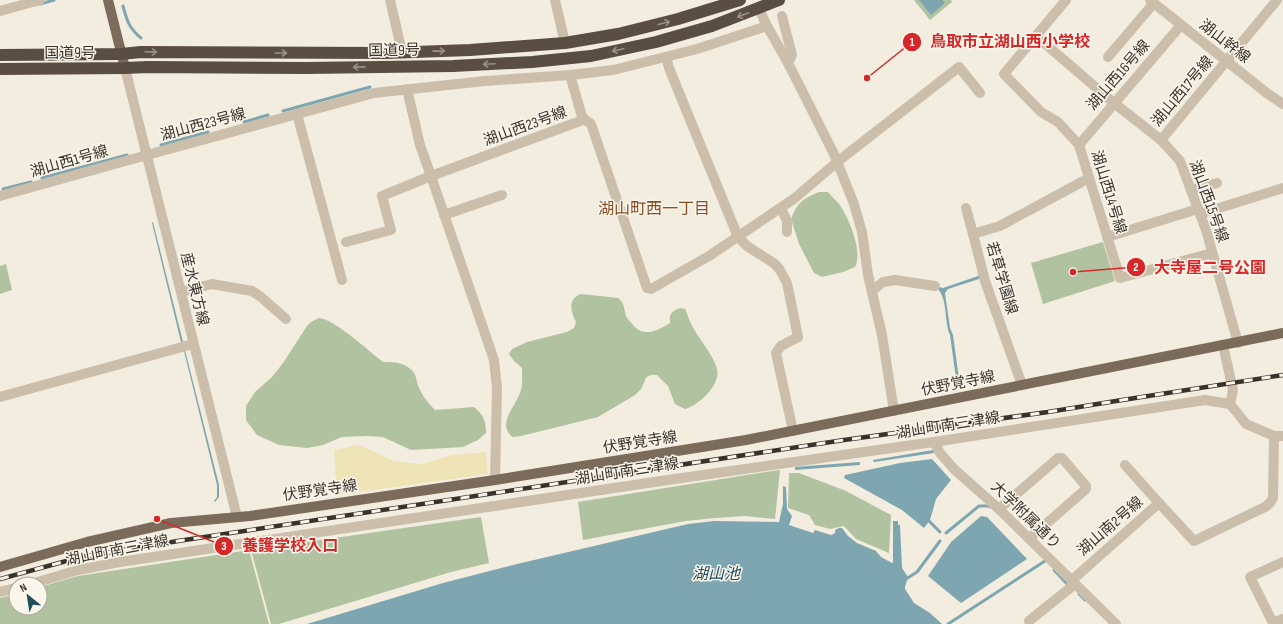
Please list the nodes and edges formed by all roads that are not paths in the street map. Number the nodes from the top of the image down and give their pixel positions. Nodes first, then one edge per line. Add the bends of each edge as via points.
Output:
1 (40, 0) edge
2 (108, 0) edge
3 (390, 0) edge
4 (555, 0) edge
5 (740, 0) edge
6 (779, 0) edge
7 (1066, 0) edge
8 (1278, 0) edge
9 (1152, 2) edge
10 (1283, 3) edge
11 (759, 9) junction
12 (0, 11) edge
13 (782, 16) dead end
14 (767, 26) junction
15 (1181, 26) junction
16 (1036, 36) junction
17 (565, 44) junction
18 (402, 52) junction
19 (121, 54) junction
20 (0, 55) edge
21 (666, 57) junction
22 (1108, 57) dead end
23 (1226, 61) junction
24 (788, 63) junction
25 (125, 68) junction
26 (0, 69) edge
27 (570, 75) junction
28 (407, 89) junction
29 (980, 93) dead end
30 (1114, 103) junction
31 (1283, 104) edge
32 (297, 114) junction
33 (582, 117) junction
34 (1161, 140) junction
35 (1079, 145) junction
36 (147, 155) junction
37 (837, 162) junction
38 (431, 176) junction
39 (1089, 178) junction
40 (1217, 183) dead end
41 (1283, 188) edge
42 (1191, 190) junction
43 (502, 195) dead end
44 (0, 196) edge
45 (781, 208) junction
46 (966, 208) dead end
47 (1199, 212) junction
48 (444, 215) junction
49 (787, 232) dead end
50 (973, 234) junction
51 (738, 237) junction
52 (1107, 237) junction
53 (346, 242) dead end
54 (1212, 253) junction
55 (342, 280) dead end
56 (935, 286) dead end
57 (872, 291) junction
58 (180, 292) junction
59 (286, 319) dead end
60 (1283, 333) edge
61 (1238, 343) junction
62 (193, 344) junction
63 (1223, 345) junction
64 (1022, 385) junction
65 (0, 397) edge
66 (1230, 404) junction
67 (894, 411) junction
68 (793, 431) junction
69 (1278, 436) edge
70 (934, 442) junction
71 (1125, 465) dead end
72 (495, 480) junction
73 (1283, 498) edge
74 (1159, 503) junction
75 (1270, 503) junction
76 (999, 509) junction
77 (237, 517) junction
78 (1030, 538) junction
79 (1283, 562) edge
80 (0, 567) edge
81 (48, 579) edge
82 (1073, 582) junction
83 (1283, 619) edge
84 (1030, 621) dead end
85 (1116, 624) edge
86 (1273, 624) edge

1 - 12 street
2 - 19 main road
3 - 18 street
4 - 17 street
17 -> 5 highway, 国道9号 via 656,25
6 - 11 highway, 国道9号
7 - 16 street, 湖山西14号線
8 - 10 street
8 - 23 street, 湖山西17号線
9 - 15 street, 湖山幹線
9 - 22 street
11 - 14 street
11 -> 25 highway, 国道9号 via 656,42 592,56 532,62 453,66
13 - 24 street via 792,55
14 - 21 street
14 - 24 street
15 - 23 street, 湖山幹線
15 - 30 street, 湖山西16号線
16 - 30 street, 湖山西15号線
16 - 35 street, 湖山西14号線 via 1004,74 1041,112 1058,122
18 -> 17 highway, 国道9号
19 -> 18 highway, 国道9号
19 - 20 highway, 国道9号
19 - 25 main road
21 - 27 street via 613,70
21 - 51 street
23 - 31 street, 湖山幹線
23 - 34 street, 湖山西17号線
24 - 37 street
25 - 26 highway, 国道9号
25 - 36 street, 産水東方線
27 - 28 street, 湖山西23号線 via 485,80
27 - 33 street, 湖山西23号線
28 - 32 street, 湖山西23号線 via 374,93
28 - 38 street via 420,145
29 - 37 street via 959,67
30 - 34 street, 湖山西15号線
30 - 35 street, 湖山西16号線
32 - 36 street, 湖山西23号線
32 - 55 street
33 - 38 street, 湖山西23号線 via 583,120
33 - 51 street via 591,124 646,288 651,289 666,281
34 - 42 street, 湖山西15号線 via 1180,161
35 - 39 street, 湖山西14号線
36 - 44 street, 湖山西1号線
36 - 58 street, 産水東方線
37 - 45 street
37 - 57 street via 862,232
38 - 48 street
38 - 53 street via 382,196 391,230
39 - 50 street, 若草学園線 via 1000,226
39 - 52 street, 湖山西14号線
40 - 42 street
41 - 47 street
42 - 47 street, 湖山西15号線
43 - 48 street
45 - 49 street
45 - 51 street
46 - 50 street
47 - 52 street
47 - 54 street, 湖山西15号線
48 - 72 street via 494,360 497,388
50 - 64 street, 若草学園線 via 985,281
51 - 68 street via 775,264 787,283 798,337 781,346 776,353
52 - 54 street, 湖山西14号線 via 1120,278
54 - 61 street, 湖山西15号線
56 - 57 street via 895,280 883,282
57 - 67 street
58 - 59 street via 212,284 252,291
58 - 62 street, 産水東方線
60 - 61 main road, 伏野覚寺線
61 - 63 main road, 伏野覚寺線
62 - 65 street
62 - 77 street, 産水東方線
63 - 64 main road, 伏野覚寺線
63 - 66 street via 1233,390
64 - 67 main road, 伏野覚寺線
66 - 69 street via 1246,424
66 - 70 street, 湖山町南三津線 via 1205,400
67 - 68 main road, 伏野覚寺線
68 - 72 main road, 伏野覚寺線
69 - 75 street via 1273,498
70 - 76 street, 大学附属通り via 954,469
70 - 81 street, 湖山町南三津線 via 120,562
71 - 74 street
72 - 77 main road, 伏野覚寺線
73 - 75 street
74 - 75 street, 湖山南2号線 via 1194,541
74 - 82 street, 湖山南2号線
76 - 78 street, 大学附属通り
76 - 78 street via 1058,458 1062,458 1086,489
77 - 80 main road, 伏野覚寺線 via 171,523 87,542
78 - 82 street, 大学附属通り
79 - 86 street via 1250,577
82 - 84 street, 湖山南2号線
82 - 85 street, 大学附属通り
83 - 86 street

